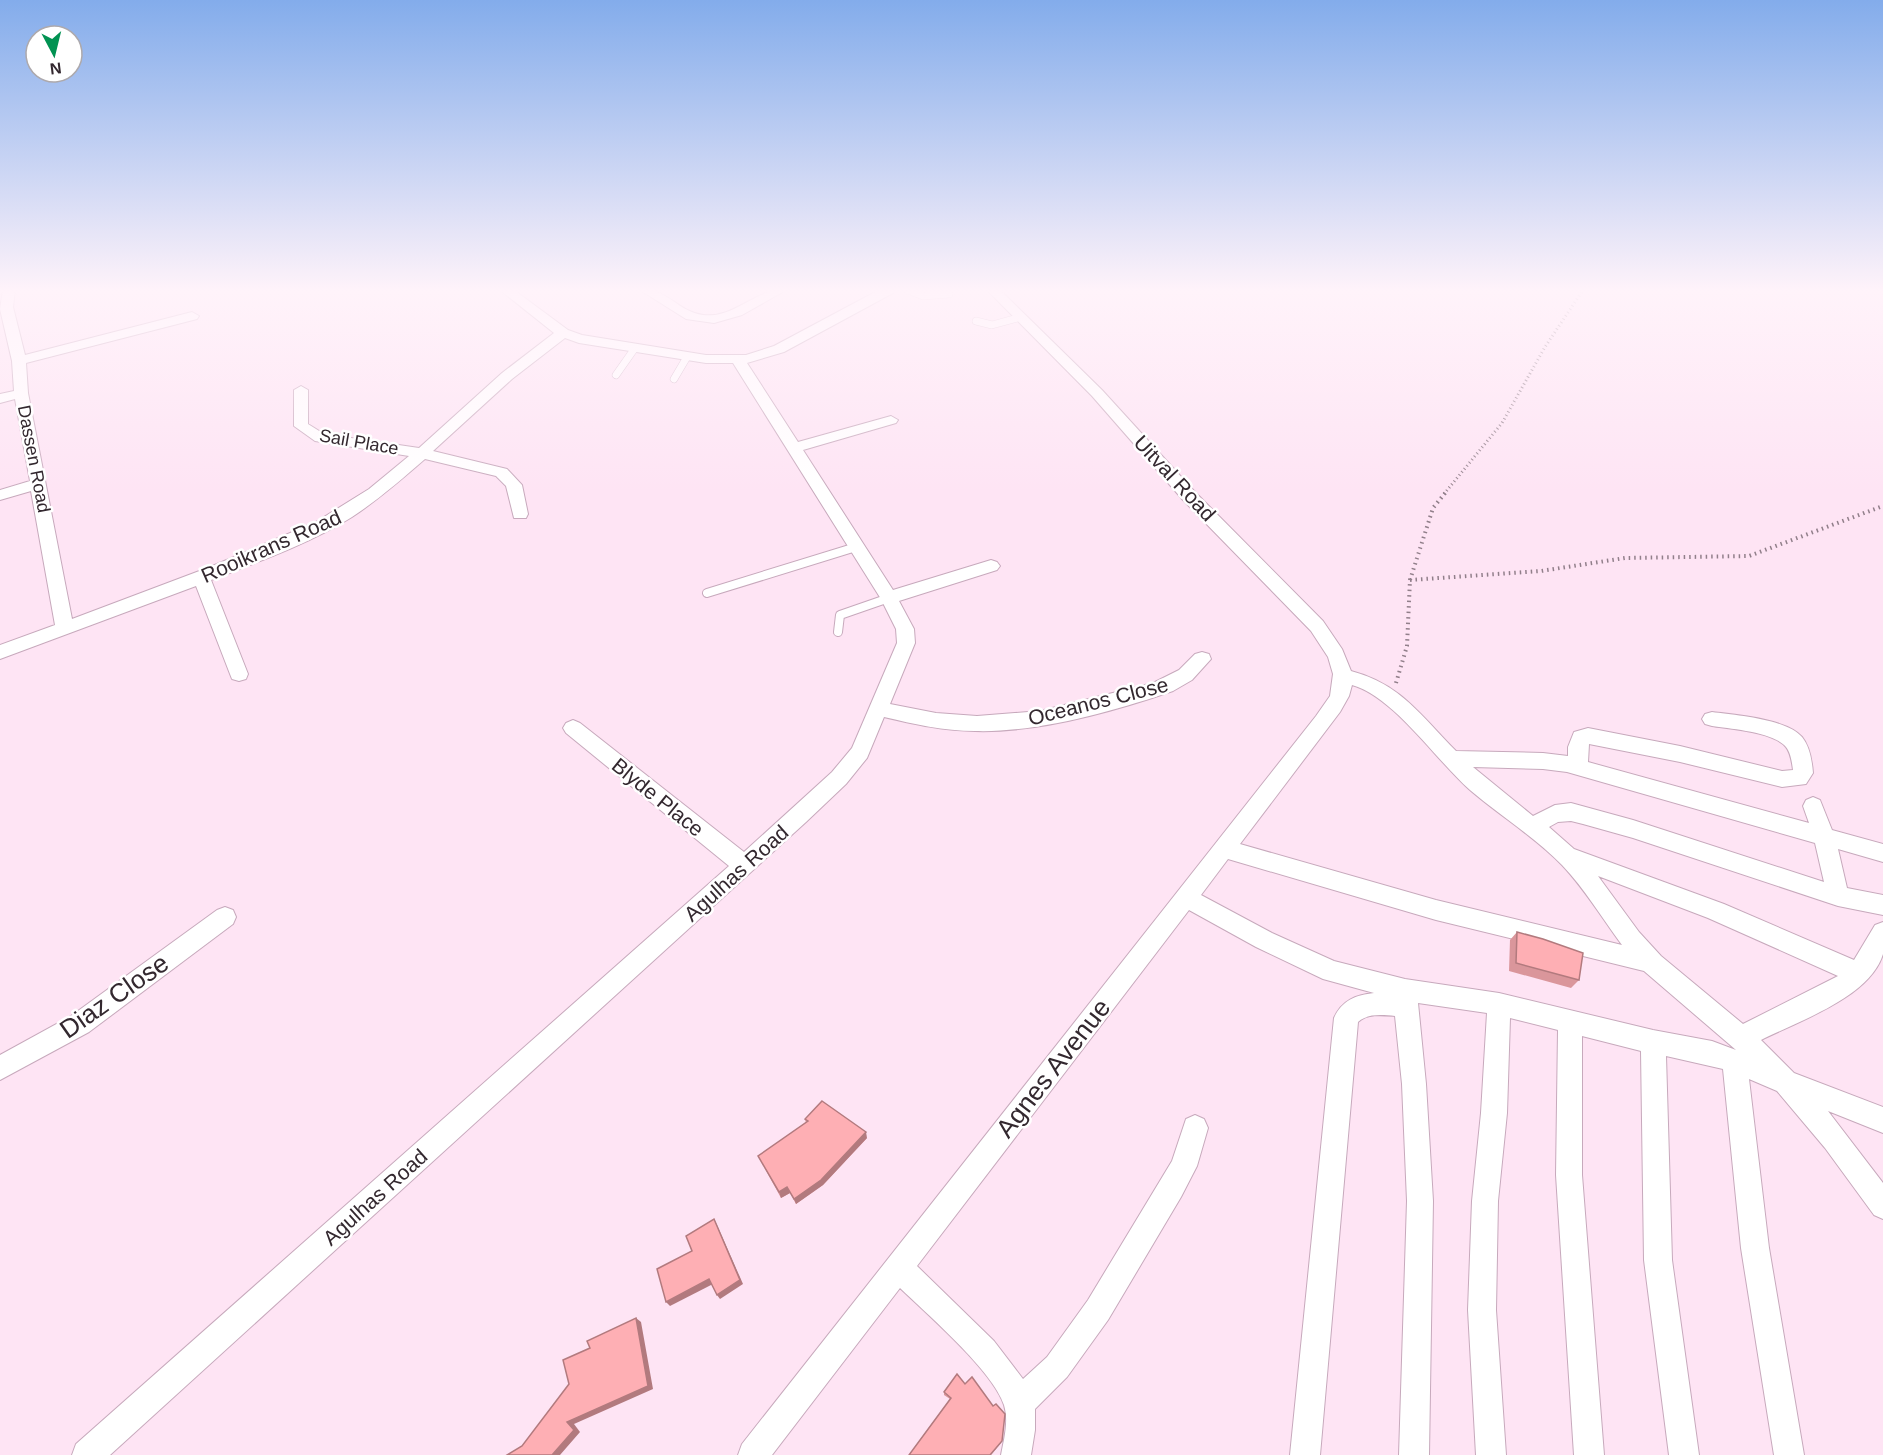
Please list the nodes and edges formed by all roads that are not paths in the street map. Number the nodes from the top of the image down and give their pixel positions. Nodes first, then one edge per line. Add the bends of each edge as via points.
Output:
1 (18, 358) edge
2 (31, 358) edge
3 (527, 358) edge
4 (628, 358) edge
5 (686, 358) edge
6 (702, 358) edge
7 (746, 358) edge
8 (1062, 358) edge
9 (738, 360) junction
10 (19, 361) junction
11 (616, 375) dead end
12 (674, 379) dead end
13 (301, 390) dead end
14 (21, 393) junction
15 (0, 399) edge
16 (891, 420) dead end
17 (794, 448) junction
18 (420, 453) junction
19 (39, 483) junction
20 (0, 495) edge
21 (520, 514) dead end
22 (856, 547) junction
23 (991, 566) dead end
24 (202, 578) junction
25 (707, 593) dead end
26 (889, 598) junction
27 (65, 628) junction
28 (838, 632) dead end
29 (0, 652) edge
30 (1202, 659) dead end
31 (239, 674) dead end
32 (1343, 676) junction
33 (879, 709) junction
34 (1712, 719) dead end
35 (573, 728) dead end
36 (1451, 759) junction
37 (1578, 767) junction
38 (1813, 806) dead end
39 (1532, 826) junction
40 (1824, 837) junction
41 (1223, 848) junction
42 (1883, 853) edge
43 (1568, 857) junction
44 (744, 866) junction
45 (1838, 896) junction
46 (1185, 897) junction
47 (1883, 905) edge
48 (225, 917) dead end
49 (1883, 932) edge
50 (1651, 962) junction
51 (1859, 974) junction
52 (1405, 997) junction
53 (1499, 1004) junction
54 (1570, 1020) junction
55 (1653, 1042) junction
56 (1737, 1049) junction
57 (0, 1068) edge
58 (1787, 1083) junction
59 (1883, 1120) edge
60 (1195, 1128) dead end
61 (1883, 1206) edge
62 (898, 1268) junction
63 (1019, 1404) junction
64 (87, 1455) edge
65 (753, 1455) edge
66 (1016, 1455) edge
67 (1305, 1455) edge
68 (1414, 1455) edge
69 (1491, 1455) edge
70 (1589, 1455) edge
71 (1684, 1455) edge
72 (1788, 1455) edge

1 - 10 street, Dassen Road
2 - 10 street
3 - 18 street, Rooikrans Road
4 - 11 lane
5 - 12 lane
6 - 9 street
7 - 9 street
8 - 32 street, Uitval Road via 1189,496 1317,626 1332,647
9 - 17 street, Agulhas Road
10 - 14 street, Dassen Road
13 - 18 street, Sail Place via 301,426 309,433
14 - 15 street
14 - 19 street, Dassen Road
16 - 17 street
17 - 22 street, Agulhas Road
18 - 21 street, Sail Place via 501,472 516,487
18 - 24 street, Rooikrans Road via 343,514
19 - 20 street
19 - 27 street, Dassen Road
22 - 25 lane
22 - 26 street, Agulhas Road
23 - 26 street
24 - 27 street, Rooikrans Road
24 - 31 street
26 - 28 lane via 843,612
26 - 33 street, Agulhas Road via 905,629 906,643
27 - 29 street, Rooikrans Road
30 - 33 street, Oceanos Close via 1186,676 1162,688 1032,720 957,723
32 - 36 street via 1380,687
32 - 41 street, Agnes Avenue via 1336,703
33 - 44 street, Agulhas Road via 868,738 850,765
34 - 37 street via 1784,734 1796,743 1803,773 1799,778 1782,779 1588,736 1581,737 1579,742
35 - 44 street, Blyde Place
36 - 37 street via 1543,761
36 - 39 street
37 - 40 street
38 - 40 street
39 - 43 street
39 - 45 street via 1555,814 1571,812
40 - 42 street
40 - 45 street
41 - 46 street, Agnes Avenue
41 - 50 street via 1398,901
43 - 50 street
43 - 51 street via 1701,905
44 - 64 street, Agulhas Road
45 - 47 street
46 - 52 street via 1331,971
46 - 62 street, Agnes Avenue
48 - 57 street, Diaz Close via 80,1024
49 - 51 street
50 - 56 street
51 - 56 street
52 - 53 street
52 - 67 street via 1354,1008 1346,1018
52 - 68 street via 1420,1202
53 - 54 street
53 - 69 street via 1485,1201 1482,1310
54 - 55 street
54 - 70 street via 1569,1175
55 - 56 street via 1704,1051
55 - 71 street via 1658,1260
56 - 58 street
56 - 72 street via 1755,1248
58 - 59 street
58 - 61 street
60 - 63 street via 1184,1166 1093,1318 1057,1367
62 - 63 street via 986,1354
62 - 65 street, Agnes Avenue
63 - 66 street via 1021,1432

